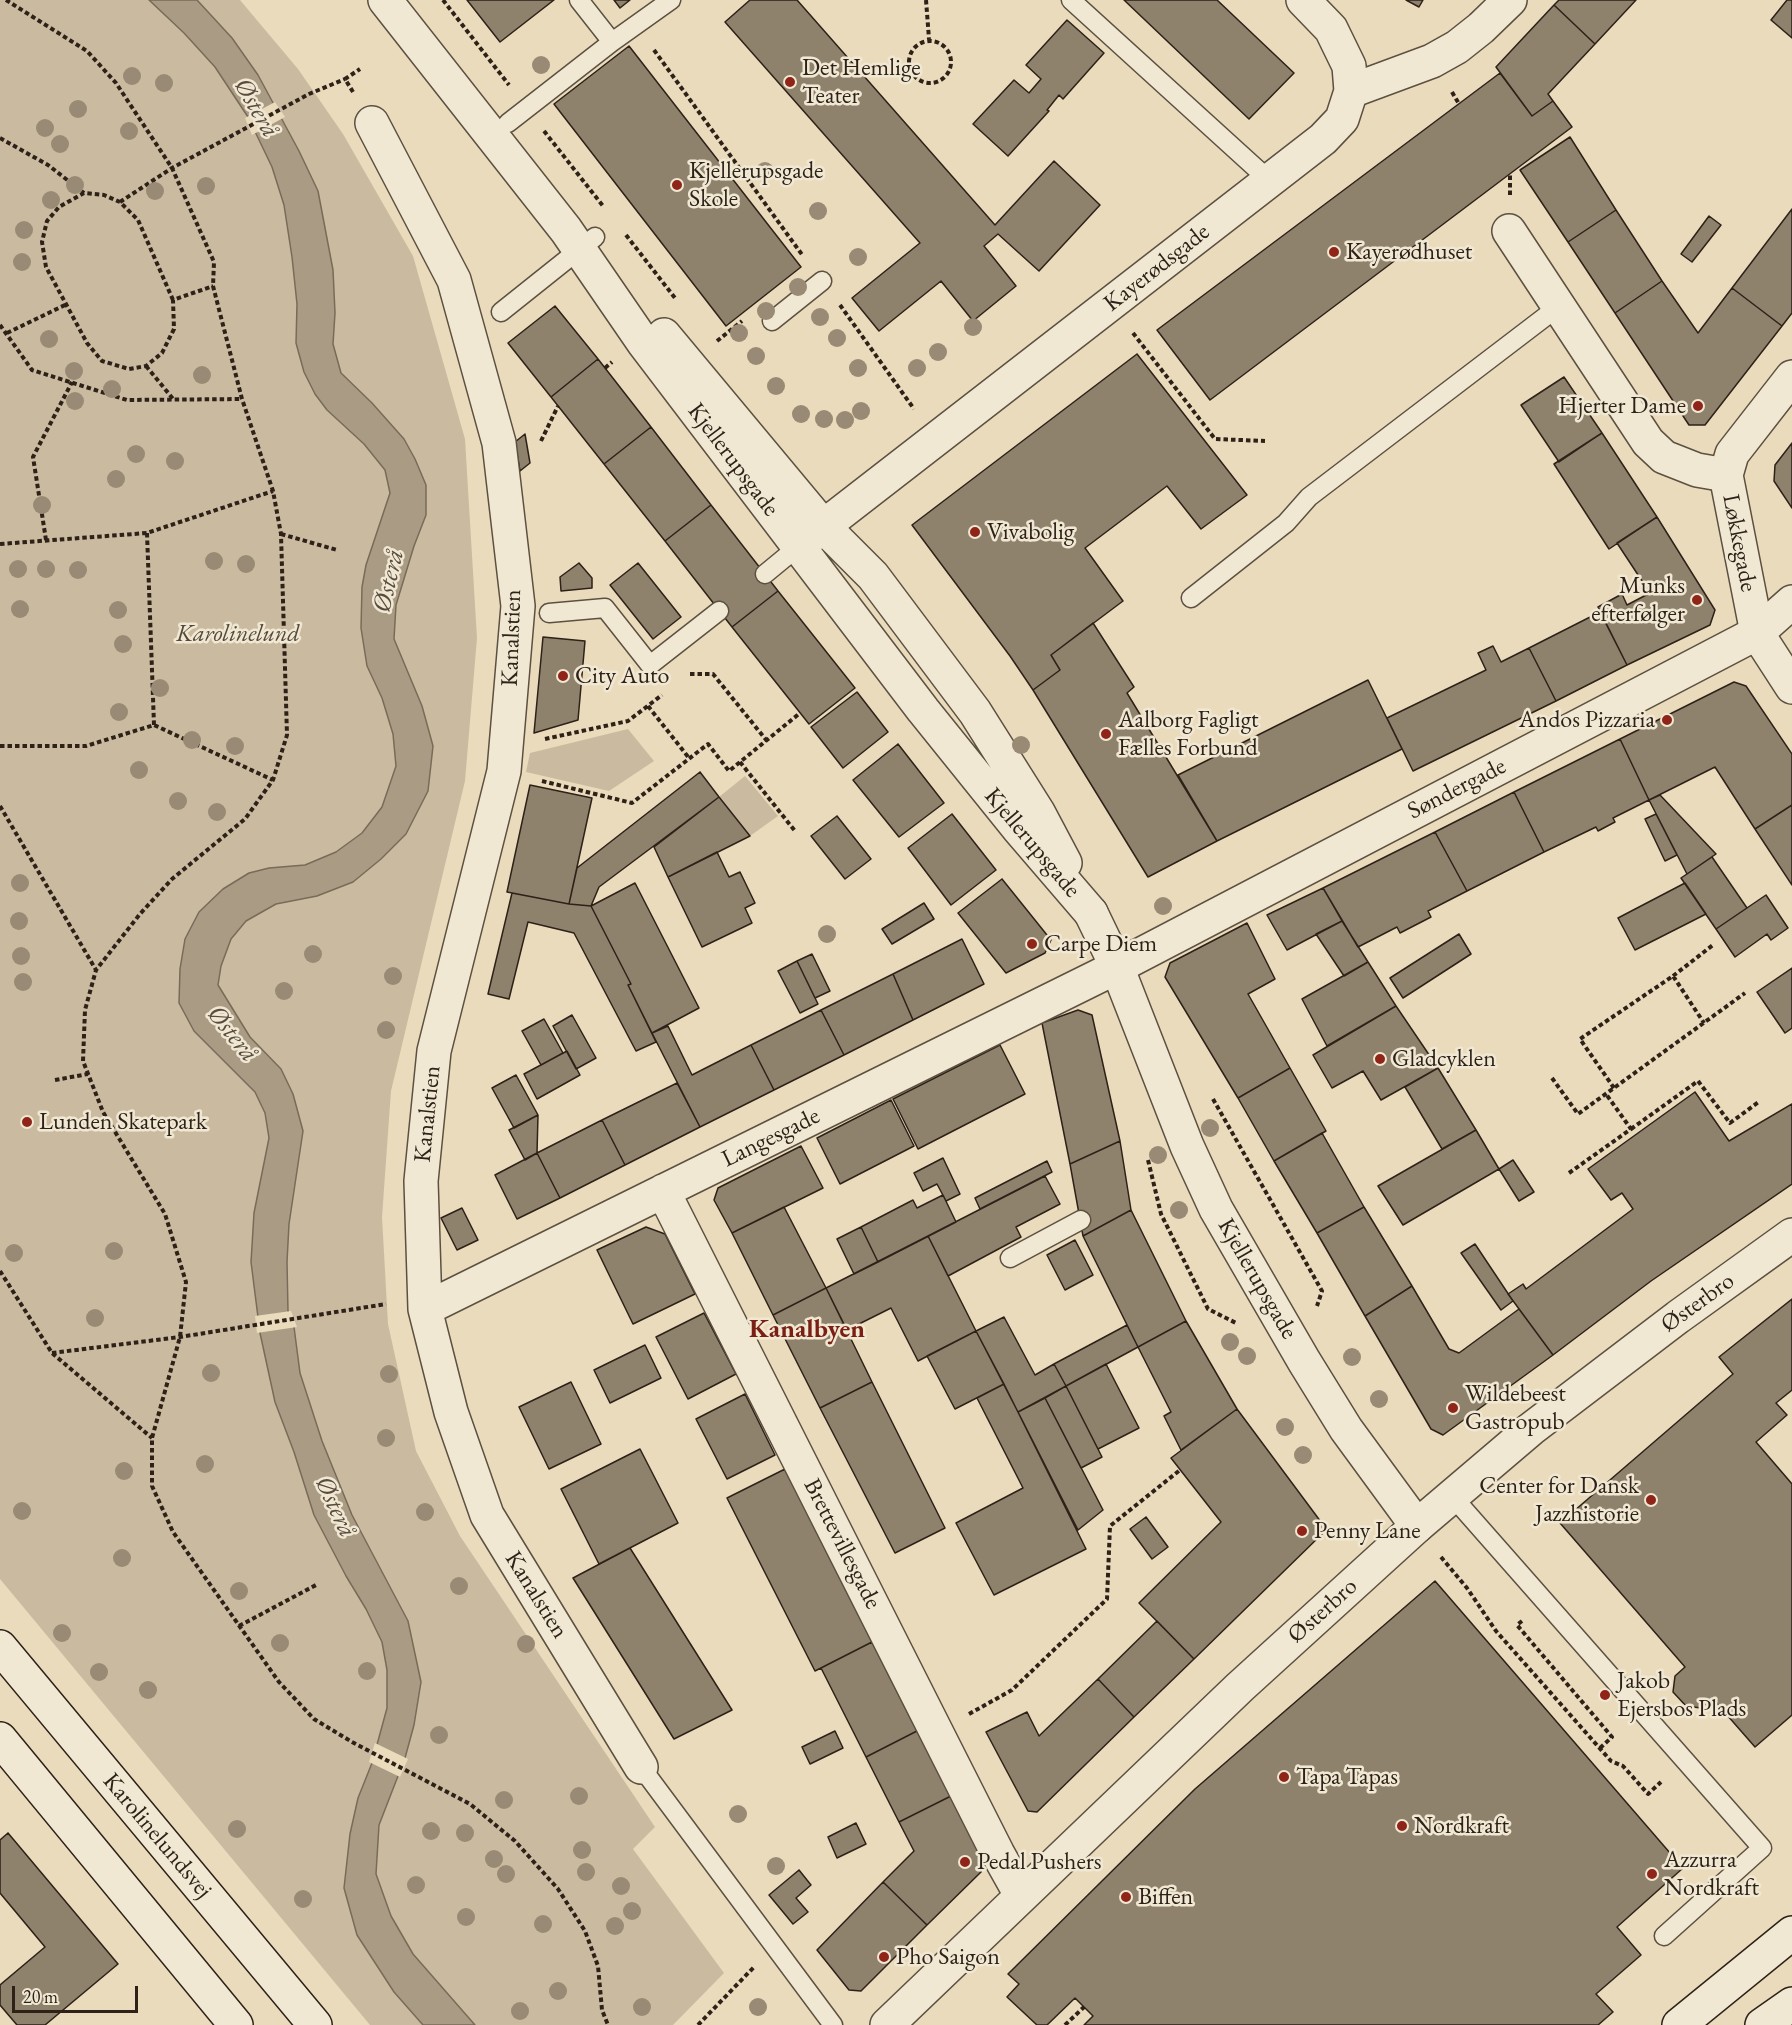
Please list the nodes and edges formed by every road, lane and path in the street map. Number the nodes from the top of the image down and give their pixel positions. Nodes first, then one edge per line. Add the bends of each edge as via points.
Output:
1 (6, 0) edge
2 (385, 0) edge
3 (410, 0) edge
4 (579, 0) edge
5 (672, 0) edge
6 (926, 0) edge
7 (1071, 0) edge
8 (1303, 0) edge
9 (1510, 0) edge
10 (636, 26) junction
11 (929, 39) junction
12 (612, 42) junction
13 (345, 79) dead end
14 (1352, 91) junction
15 (372, 123) dead end
16 (508, 123) junction
17 (0, 138) edge
18 (172, 168) junction
19 (1270, 181) junction
20 (84, 194) junction
21 (120, 202) junction
22 (1509, 231) dead end
23 (587, 243) junction
24 (822, 281) junction
25 (213, 286) junction
26 (173, 300) junction
27 (1111, 304) junction
28 (66, 305) junction
29 (1558, 307) junction
30 (501, 312) dead end
31 (772, 321) dead end
32 (0, 325) edge
33 (7, 333) junction
34 (146, 366) junction
35 (1792, 377) edge
36 (72, 382) junction
37 (242, 399) junction
38 (174, 400) junction
39 (910, 402) dead end
40 (558, 406) dead end
41 (541, 441) dead end
42 (1265, 441) dead end
43 (1726, 475) junction
44 (273, 491) junction
45 (824, 527) junction
46 (147, 533) junction
47 (281, 534) junction
48 (46, 540) junction
49 (0, 544) edge
50 (799, 546) junction
51 (337, 550) dead end
52 (765, 574) dead end
53 (1191, 598) dead end
54 (1792, 602) edge
55 (719, 610) dead end
56 (549, 613) dead end
57 (1757, 633) junction
58 (682, 680) dead end
59 (1792, 687) edge
60 (665, 693) dead end
61 (648, 706) junction
62 (800, 713) dead end
63 (154, 725) junction
64 (543, 740) dead end
65 (767, 741) junction
66 (0, 746) edge
67 (689, 758) junction
68 (740, 762) junction
69 (273, 780) junction
70 (541, 780) dead end
71 (0, 806) edge
72 (795, 831) dead end
73 (1091, 913) junction
74 (1713, 945) dead end
75 (1117, 967) junction
76 (96, 970) junction
77 (1672, 976) junction
78 (1745, 993) dead end
79 (1704, 1023) junction
80 (88, 1074) junction
81 (1552, 1078) dead end
82 (55, 1080) dead end
83 (1614, 1088) junction
84 (1606, 1094) junction
85 (1761, 1101) dead end
86 (1631, 1129) junction
87 (1569, 1173) dead end
88 (663, 1191) junction
89 (1081, 1220) dead end
90 (1792, 1235) edge
91 (1011, 1258) dead end
92 (0, 1271) edge
93 (425, 1309) junction
94 (180, 1337) junction
95 (52, 1353) junction
96 (152, 1438) junction
97 (1180, 1470) dead end
98 (1452, 1496) junction
99 (1417, 1526) junction
100 (1441, 1557) dead end
101 (316, 1585) dead end
102 (1544, 1600) junction
103 (239, 1626) junction
104 (0, 1647) edge
105 (968, 1715) dead end
106 (0, 1739) edge
107 (1600, 1748) junction
108 (641, 1767) joint
109 (1648, 1794) dead end
110 (1021, 1895) junction
111 (1792, 1933) edge
112 (1664, 1936) dead end
113 (774, 1946) junction
114 (1792, 2004) edge
115 (1084, 2007) dead end
116 (236, 2025) edge
117 (315, 2025) edge
118 (608, 2025) edge
119 (698, 2025) edge
120 (833, 2025) edge
121 (887, 2025) edge
122 (1065, 2025) edge
123 (1679, 2025) edge
124 (1762, 2025) edge

1 - 18 path via 87,51 116,83
2 - 23 street, Kjellerupsgade via 559,221
3 - 16 street, Kjellerupsgade
4 - 12 lane
5 - 10 lane
6 - 11 path
7 - 19 lane
8 - 14 street via 1331,29 1349,66
9 - 14 street via 1481,28 1432,61
10 - 12 lane
10 - 24 path
11 - 11 path via 913,47 908,63 915,79 931,84 946,76 952,60 945,45
12 - 16 lane
13 - 18 path via 309,94
14 - 19 street, Kayerødsgade via 1342,119
15 - 93 street, Kanalstien via 454,280 498,443 518,606 504,771 434,1051 421,1181
16 - 23 street, Kjellerupsgade
17 - 20 path via 48,165
18 - 21 path
18 - 25 path via 214,262
19 - 27 street, Kayerødsgade
20 - 21 path via 104,195
20 - 28 path via 59,207 47,221 42,242 46,267
21 - 26 path via 138,219
22 - 29 street, Løkkegade
23 - 30 lane
23 - 45 street, Kjellerupsgade
23 - 50 street, Kjellerupsgade via 643,342
24 - 31 lane
24 - 39 path
25 - 26 path
25 - 37 path
26 - 34 path via 174,329 162,353
27 - 42 path via 1215,439
27 - 45 street, Kayerødsgade
28 - 33 path
28 - 34 path via 102,362 129,369
29 - 43 street, Løkkegade via 1648,442 1664,457 1697,470
29 - 53 lane via 1309,496 1286,524
32 - 33 path
33 - 36 path via 32,370
34 - 38 path
35 - 43 street via 1732,454
36 - 38 path via 128,400
36 - 48 path via 33,457
37 - 38 path
37 - 44 path
40 - 41 path
43 - 57 street, Løkkegade
44 - 46 path
44 - 47 path
45 - 50 street, Kayerødsgade
45 - 73 street, Kjellerupsgade via 873,576 975,712 1038,812
46 - 48 path
46 - 63 path
47 - 51 path
47 - 69 path via 287,735
48 - 49 path
50 - 52 lane
50 - 73 street, Kjellerupsgade via 936,726
54 - 57 street, Søndergade
55 - 56 lane via 650,665 606,608
57 - 59 street, Løkkegade
57 - 75 street, Søndergade
58 - 65 path via 691,674 713,674
60 - 61 path
61 - 64 path via 628,721
61 - 67 path
62 - 65 path
63 - 66 path via 86,746
63 - 69 path
65 - 68 path
67 - 68 path via 708,744 729,771
67 - 70 path via 632,803
68 - 72 path
69 - 76 path via 245,819 172,879
71 - 76 path
73 - 75 street, Kjellerupsgade
74 - 77 path
75 - 88 street, Langesgade
75 - 99 street, Kjellerupsgade via 1186,1146 1216,1209 1346,1429
76 - 80 path via 85,1010 83,1061
77 - 79 path
77 - 83 path via 1580,1039
78 - 79 path
79 - 83 path
80 - 82 path
80 - 94 path via 103,1112 165,1214 186,1282
81 - 84 path via 1578,1114
83 - 84 path
84 - 86 path
85 - 86 path via 1730,1123 1698,1081
86 - 87 path
88 - 93 street, Langesgade
88 - 110 street, Brettevillesgade
89 - 91 lane
90 - 98 street, Østerbro via 1550,1415
92 - 95 path
93 - 94 path via 383,1303
93 - 108 street, Kanalstien via 451,1412 487,1515
94 - 95 path
94 - 96 path
95 - 96 path
96 - 103 path via 152,1486 173,1532
97 - 105 path via 1110,1526 1107,1599 1012,1690
98 - 99 street, Østerbro
98 - 102 lane
99 - 110 street, Østerbro via 1240,1686
100 - 107 path via 1496,1630
101 - 103 path
102 - 107 path via 1517,1625 1612,1737
102 - 112 lane via 1762,1848
103 - 118 path via 279,1682 314,1719 470,1804 515,1841 558,1889 585,1931 598,1966 602,2010
104 - 117 street, Karolinelundsvej
106 - 116 street
107 - 109 path
108 - 113 lane, Kanalstien
110 - 121 street, Østerbro
111 - 123 street
113 - 119 path
113 - 120 lane, Kanalstien
114 - 124 street
115 - 122 path

